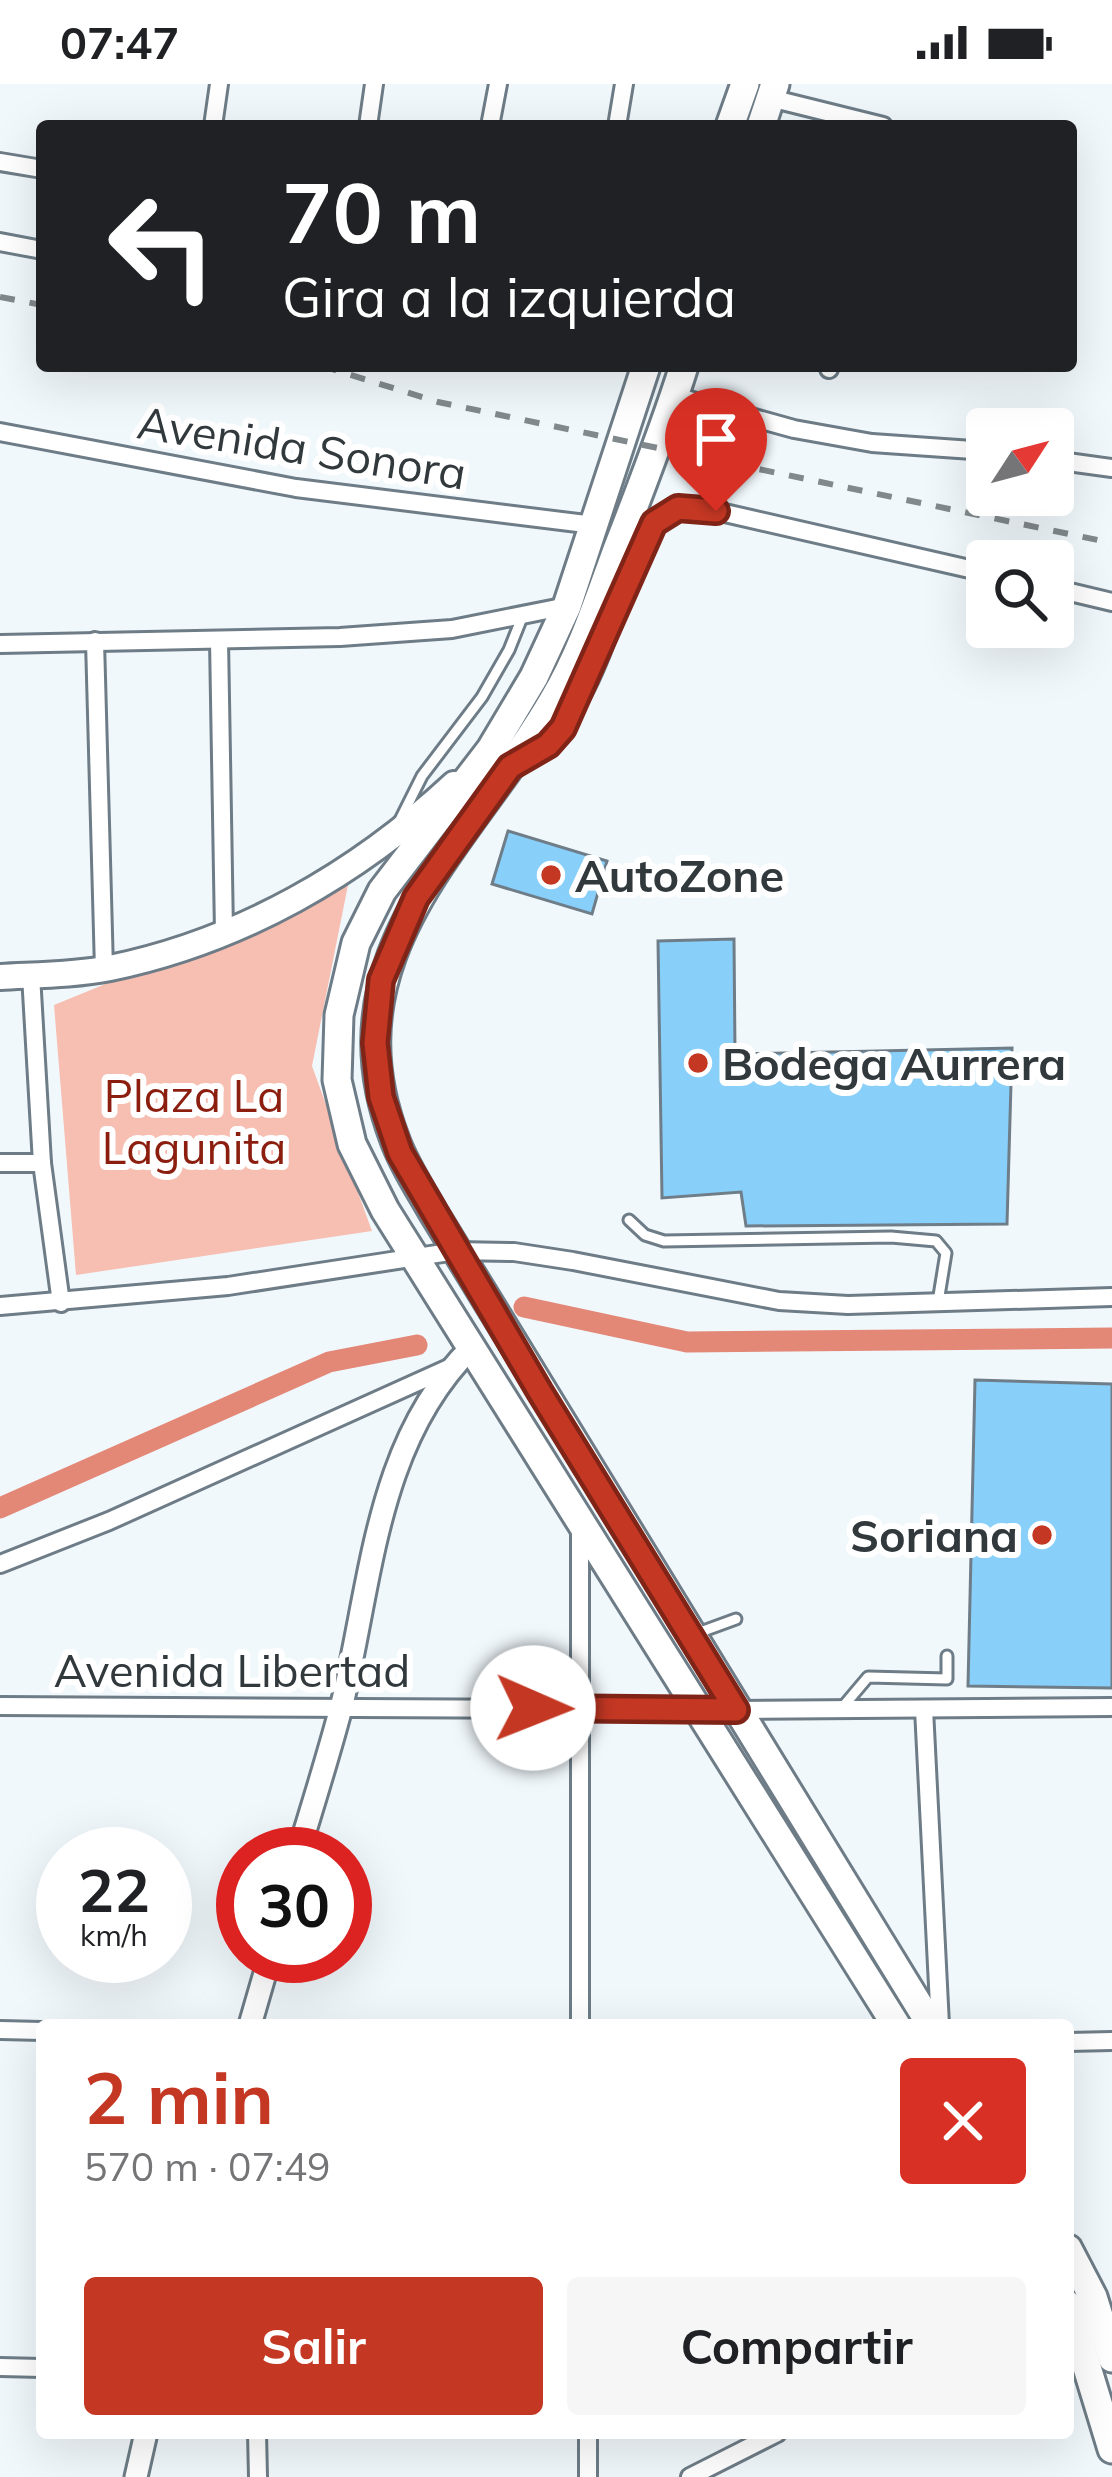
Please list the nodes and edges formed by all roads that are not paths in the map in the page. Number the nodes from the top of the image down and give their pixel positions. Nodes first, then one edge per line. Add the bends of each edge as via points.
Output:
1 (219, 84) edge
2 (374, 84) edge
3 (498, 84) edge
4 (624, 84) edge
5 (763, 89) edge
6 (214, 120) edge
7 (369, 120) edge
8 (491, 120) edge
9 (618, 120) edge
10 (735, 120) edge
11 (761, 120) edge
12 (864, 120) edge
13 (0, 162) edge
14 (36, 168) edge
15 (0, 242) edge
16 (36, 249) edge
17 (644, 372) edge
18 (682, 372) edge
19 (675, 396) junction
20 (0, 432) edge
21 (966, 450) edge
22 (1074, 463) edge
23 (1112, 468) edge
24 (594, 525) junction
25 (966, 568) edge
26 (1074, 593) edge
27 (1112, 602) edge
28 (567, 606) junction
29 (523, 615) junction
30 (218, 640) junction
31 (95, 641) junction
32 (0, 644) edge
33 (500, 758) junction
34 (391, 839) junction
35 (224, 932) junction
36 (104, 969) junction
37 (31, 975) junction
38 (0, 977) edge
39 (0, 1162) edge
40 (42, 1163) junction
41 (629, 1220) dead end
42 (459, 1257) junction
43 (419, 1267) junction
44 (1112, 1297) edge
45 (938, 1302) junction
46 (62, 1303) junction
47 (0, 1306) edge
48 (463, 1350) junction
49 (580, 1519) junction
50 (0, 1564) edge
51 (736, 1619) dead end
52 (690, 1635) junction
53 (947, 1656) dead end
54 (341, 1705) junction
55 (0, 1706) edge
56 (1112, 1708) edge
57 (581, 1709) junction
58 (699, 1709) junction
59 (841, 1709) junction
60 (924, 1709) junction
61 (736, 1710) junction
62 (306, 1827) edge
63 (262, 1983) edge
64 (252, 2019) edge
65 (580, 2019) edge
66 (892, 2019) edge
67 (927, 2019) edge
68 (940, 2019) edge
69 (0, 2030) edge
70 (36, 2031) edge
71 (1112, 2041) edge
72 (1074, 2042) edge
73 (1074, 2267) edge
74 (1085, 2300) edge
75 (1112, 2358) edge
76 (0, 2367) edge
77 (36, 2368) edge
78 (145, 2439) edge
79 (257, 2439) edge
80 (588, 2439) edge
81 (765, 2439) edge
82 (1112, 2449) edge
83 (136, 2477) edge
84 (258, 2477) edge
85 (588, 2477) edge
86 (690, 2477) edge

1 - 6 street
2 - 7 street
3 - 8 street
4 - 9 street
5 - 10 main road
5 - 11 main road
5 - 12 street
13 - 14 street
15 - 16 street
17 - 24 main road
18 - 19 main road
19 - 21 street via 794,429
19 - 33 main road via 573,664
20 - 24 street, Avenida Sonora via 296,488
22 - 23 street
24 - 28 main road
25 - 33 street via 678,508 645,537 563,728 548,745
26 - 27 street
28 - 29 street
28 - 33 main road
29 - 30 street via 452,628
29 - 34 lane via 482,697 422,776
30 - 31 street
30 - 35 street
31 - 32 street
31 - 36 street
33 - 34 main road
33 - 42 main road via 416,898 376,1004 386,1115
33 - 43 main road via 399,867 368,913 339,1015 337,1079 352,1144
34 - 35 main road via 312,891
35 - 36 main road
36 - 37 main road
37 - 38 main road
37 - 40 street
39 - 40 street
40 - 46 street
41 - 45 lane via 664,1241 927,1238 946,1253
42 - 43 street
42 - 45 street via 514,1252 779,1301
42 - 52 main road
43 - 46 street
43 - 48 main road
44 - 45 street
46 - 47 street
48 - 49 main road
48 - 50 street via 109,1521
48 - 54 street via 399,1457
49 - 57 street
49 - 58 main road
51 - 52 lane
52 - 61 main road
53 - 59 lane via 947,1679 868,1677
54 - 55 street, Avenida Libertad
54 - 57 street, Avenida Libertad
54 - 62 street
56 - 60 street, Avenida Libertad
57 - 58 street, Avenida Libertad
57 - 65 street
58 - 61 street, Avenida Libertad
58 - 66 main road
59 - 60 street, Avenida Libertad
59 - 61 street, Avenida Libertad
60 - 68 street
61 - 67 main road
63 - 64 street
69 - 70 street
71 - 72 street
73 - 74 main road
74 - 75 main road
74 - 82 main road
76 - 77 street
78 - 83 street
79 - 84 street
80 - 85 street
81 - 86 street

